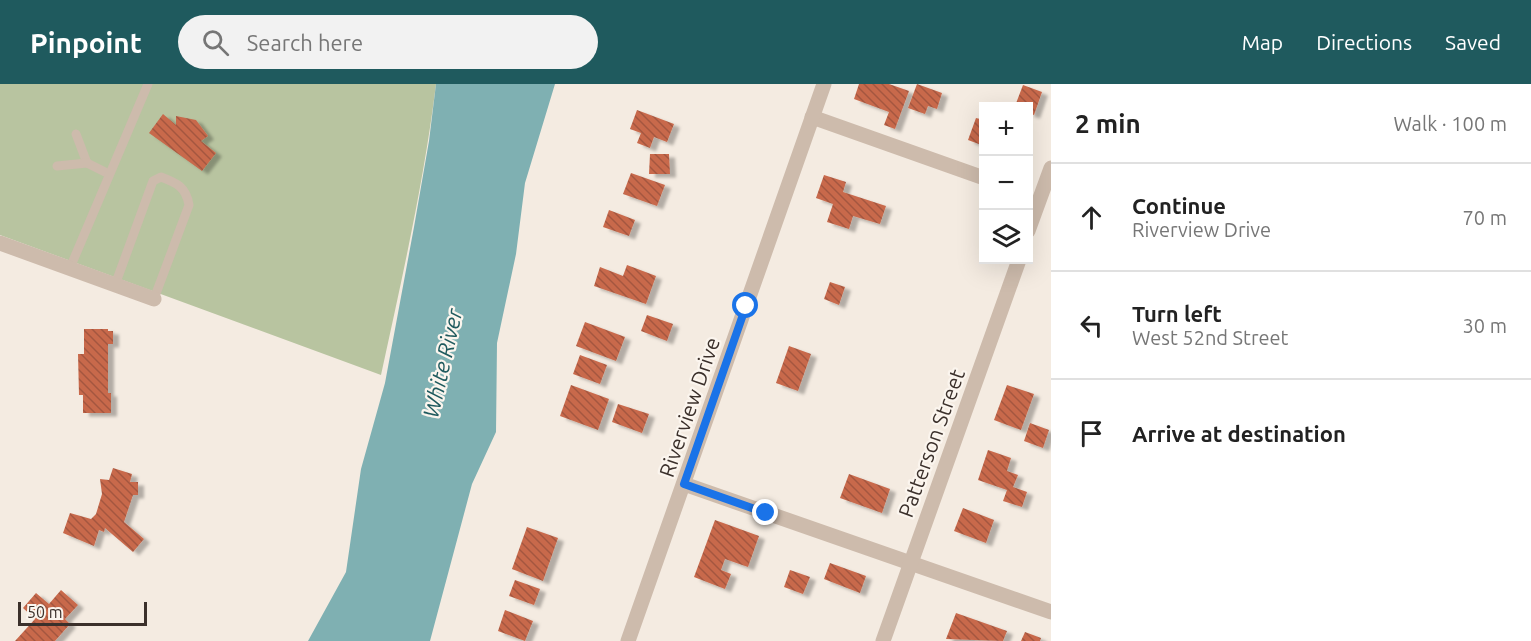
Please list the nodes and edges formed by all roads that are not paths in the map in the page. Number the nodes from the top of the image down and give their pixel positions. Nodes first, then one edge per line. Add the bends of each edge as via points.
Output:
1 (148, 84) edge
2 (824, 84) edge
3 (813, 117) junction
4 (76, 134) dead end
5 (87, 163) junction
6 (57, 166) dead end
7 (1051, 168) edge
8 (109, 174) junction
9 (979, 176) edge
10 (1040, 198) edge
11 (1033, 219) edge
12 (0, 243) edge
13 (1017, 264) edge
14 (70, 268) junction
15 (116, 285) junction
16 (154, 299) joint
17 (684, 484) junction
18 (911, 563) junction
19 (1051, 612) edge
20 (628, 641) edge
21 (884, 641) edge

1 - 8 lane
2 - 3 street, Riverview Drive
3 - 9 street
3 - 17 street, Riverview Drive
4 - 5 lane
5 - 6 lane
5 - 8 lane
7 - 10 street
8 - 14 lane
10 - 11 street
12 - 14 street
13 - 18 street, Patterson Street
14 - 15 street
15 - 16 street
15 - 16 lane via 153,182 161,177 176,182 187,191 189,205
17 - 18 street
17 - 20 street, Riverview Drive
18 - 19 street
18 - 21 street, Patterson Street

